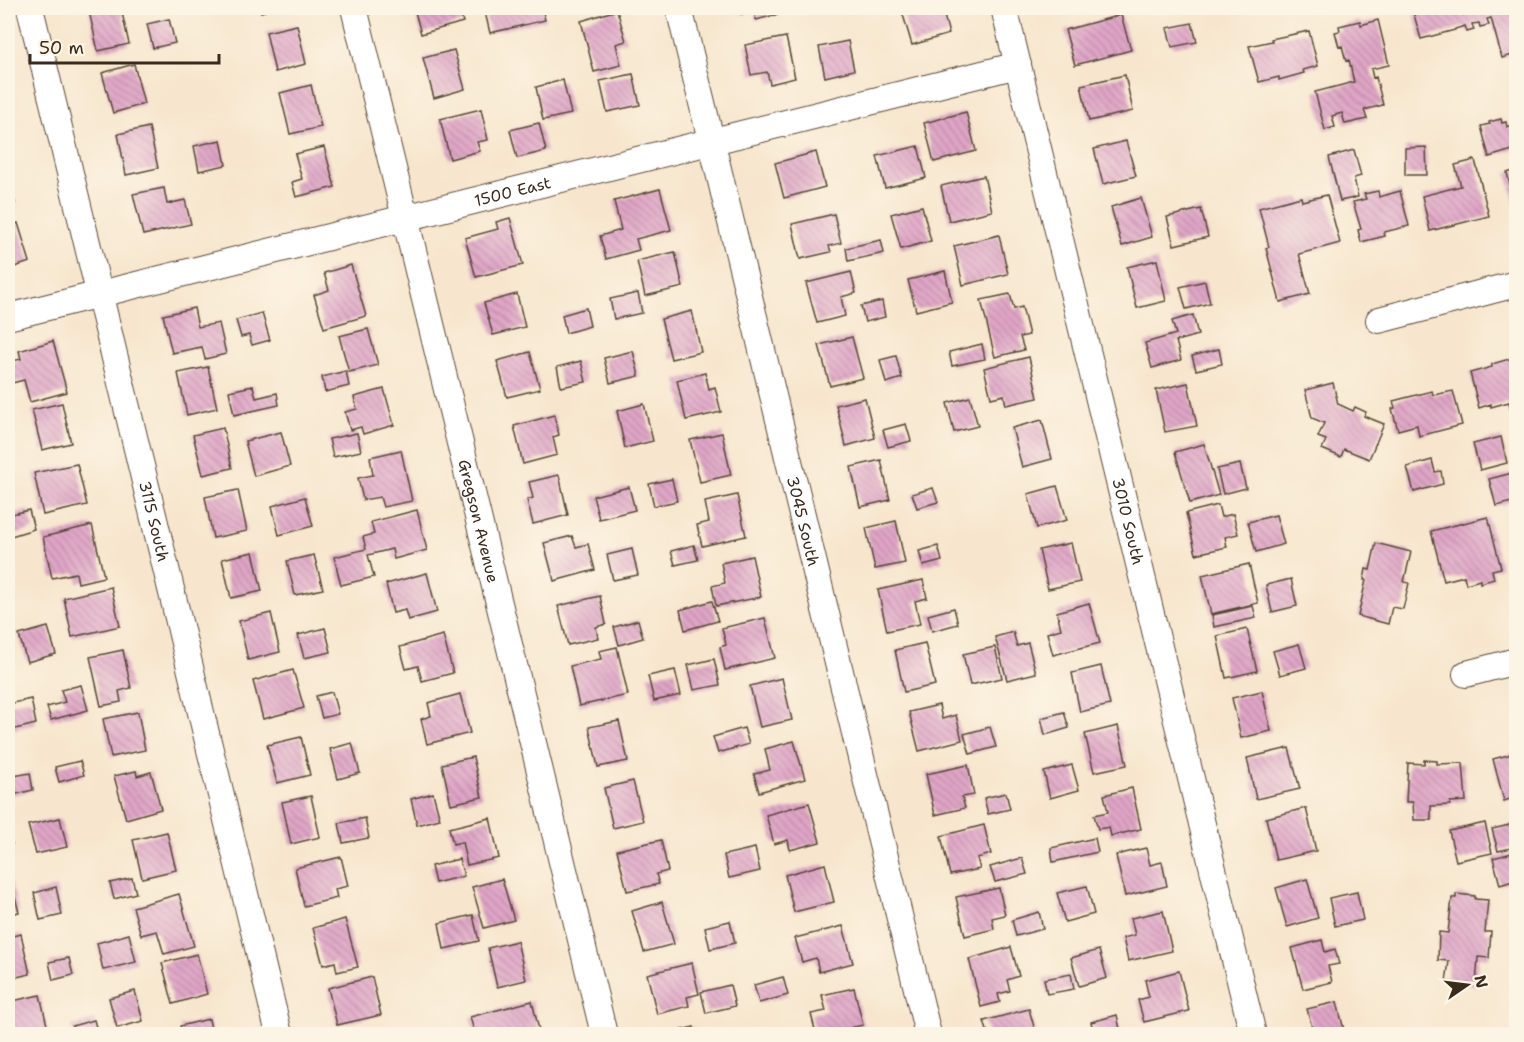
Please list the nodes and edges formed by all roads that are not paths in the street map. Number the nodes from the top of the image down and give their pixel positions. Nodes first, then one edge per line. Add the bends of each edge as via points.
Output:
1 (30, 8) edge
2 (354, 8) edge
3 (679, 8) edge
4 (1004, 8) edge
5 (1018, 65) junction
6 (712, 141) junction
7 (405, 218) junction
8 (1516, 284) edge
9 (100, 294) junction
10 (8, 317) edge
11 (1379, 320) dead end
12 (1516, 661) edge
13 (1466, 674) dead end
14 (279, 1035) edge
15 (604, 1035) edge
16 (928, 1035) edge
17 (1253, 1035) edge

1 - 9 street, 3115 South
2 - 7 street, Gregson Avenue
3 - 6 street, 3045 South
4 - 5 street, 3010 South
5 - 6 street, 1500 East
5 - 17 street, 3010 South
6 - 7 street, 1500 East
6 - 16 street, 3045 South
7 - 9 street, 1500 East
7 - 15 street, Gregson Avenue
8 - 11 street
9 - 10 street, 1500 East
9 - 14 street, 3115 South
12 - 13 street

